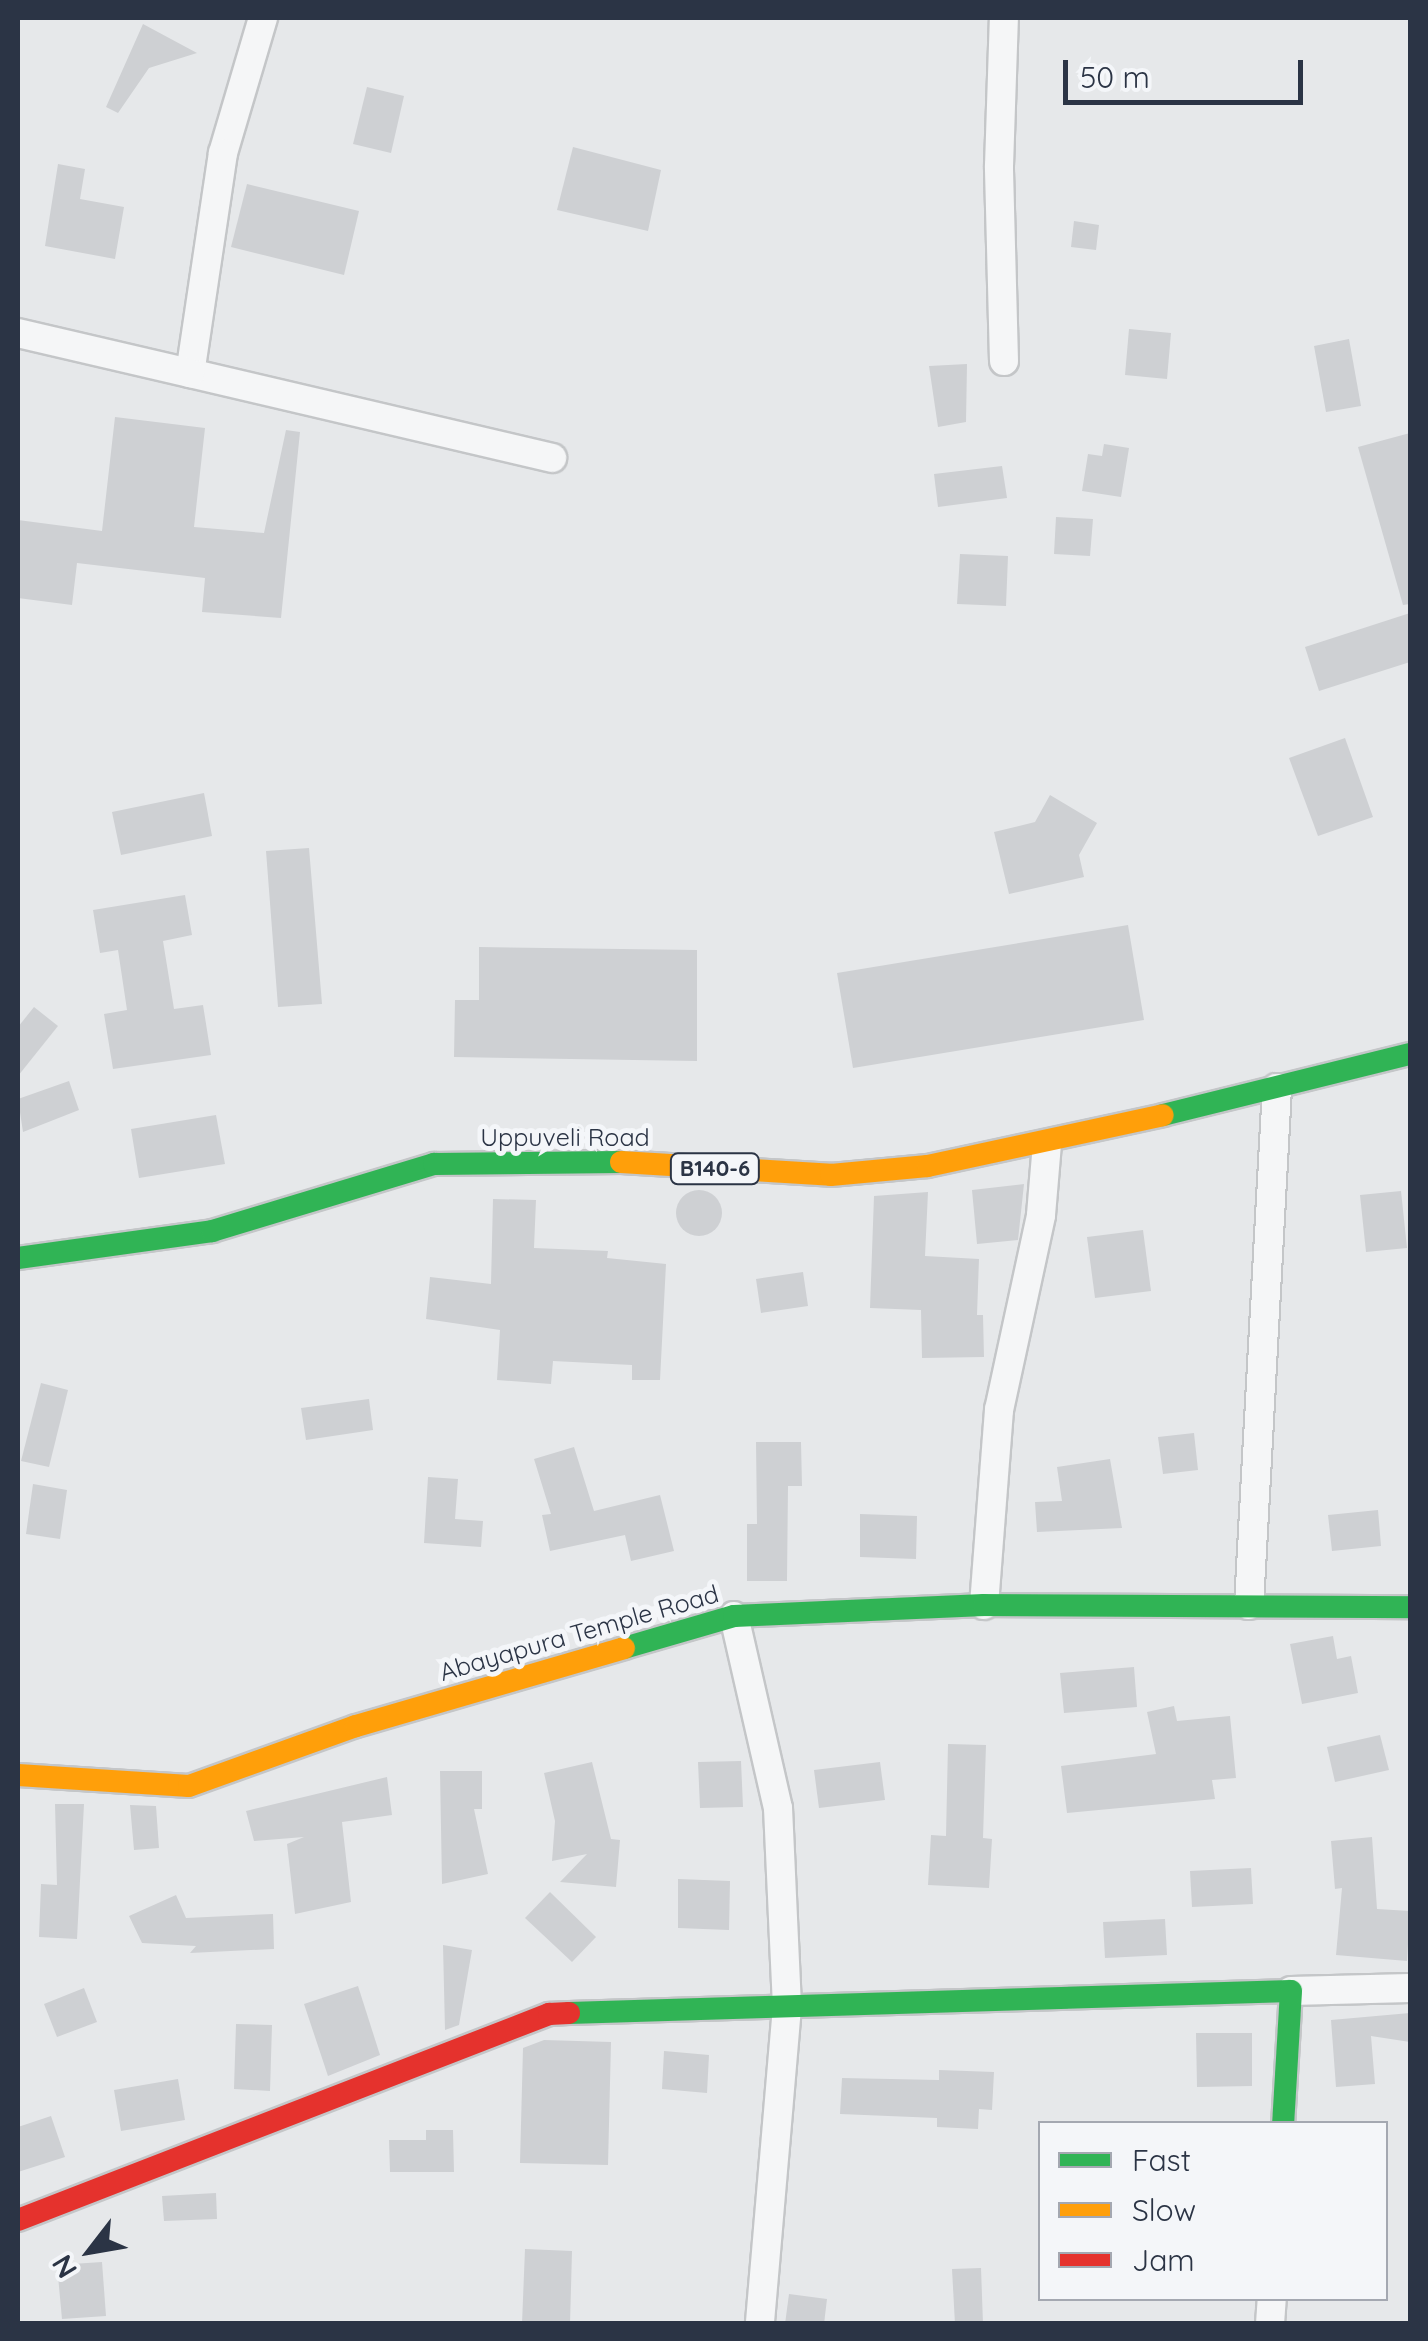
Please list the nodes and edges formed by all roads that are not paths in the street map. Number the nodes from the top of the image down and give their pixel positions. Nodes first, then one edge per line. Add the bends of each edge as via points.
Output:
1 (263, 18) edge
2 (1004, 18) edge
3 (18, 334) edge
4 (1004, 361) dead end
5 (190, 373) junction
6 (552, 458) dead end
7 (1410, 1054) edge
8 (1277, 1088) junction
9 (1047, 1144) junction
10 (18, 1258) edge
11 (984, 1605) junction
12 (1249, 1606) junction
13 (1410, 1606) edge
14 (734, 1616) junction
15 (18, 1775) edge
16 (1410, 1988) edge
17 (1291, 1991) junction
18 (787, 2007) junction
19 (1283, 2121) edge
20 (18, 2220) edge
21 (760, 2324) edge

1 - 5 street via 223,153
2 - 4 street
3 - 5 street
5 - 6 street
7 - 8 street, Uppuveli Road / B140-6
8 - 9 street, Uppuveli Road / B140-6
8 - 12 street
9 - 10 street, Uppuveli Road / B140-6 via 832,1176 636,1162 434,1164 212,1231
9 - 11 street via 1040,1216 998,1410
11 - 12 street, Abayapura Temple Road
11 - 14 street, Abayapura Temple Road
12 - 13 street, Abayapura Temple Road
14 - 15 street, Abayapura Temple Road via 356,1726 189,1786
14 - 18 street via 778,1808
16 - 17 street
17 - 18 street
17 - 19 street
18 - 20 street via 549,2014
18 - 21 street

